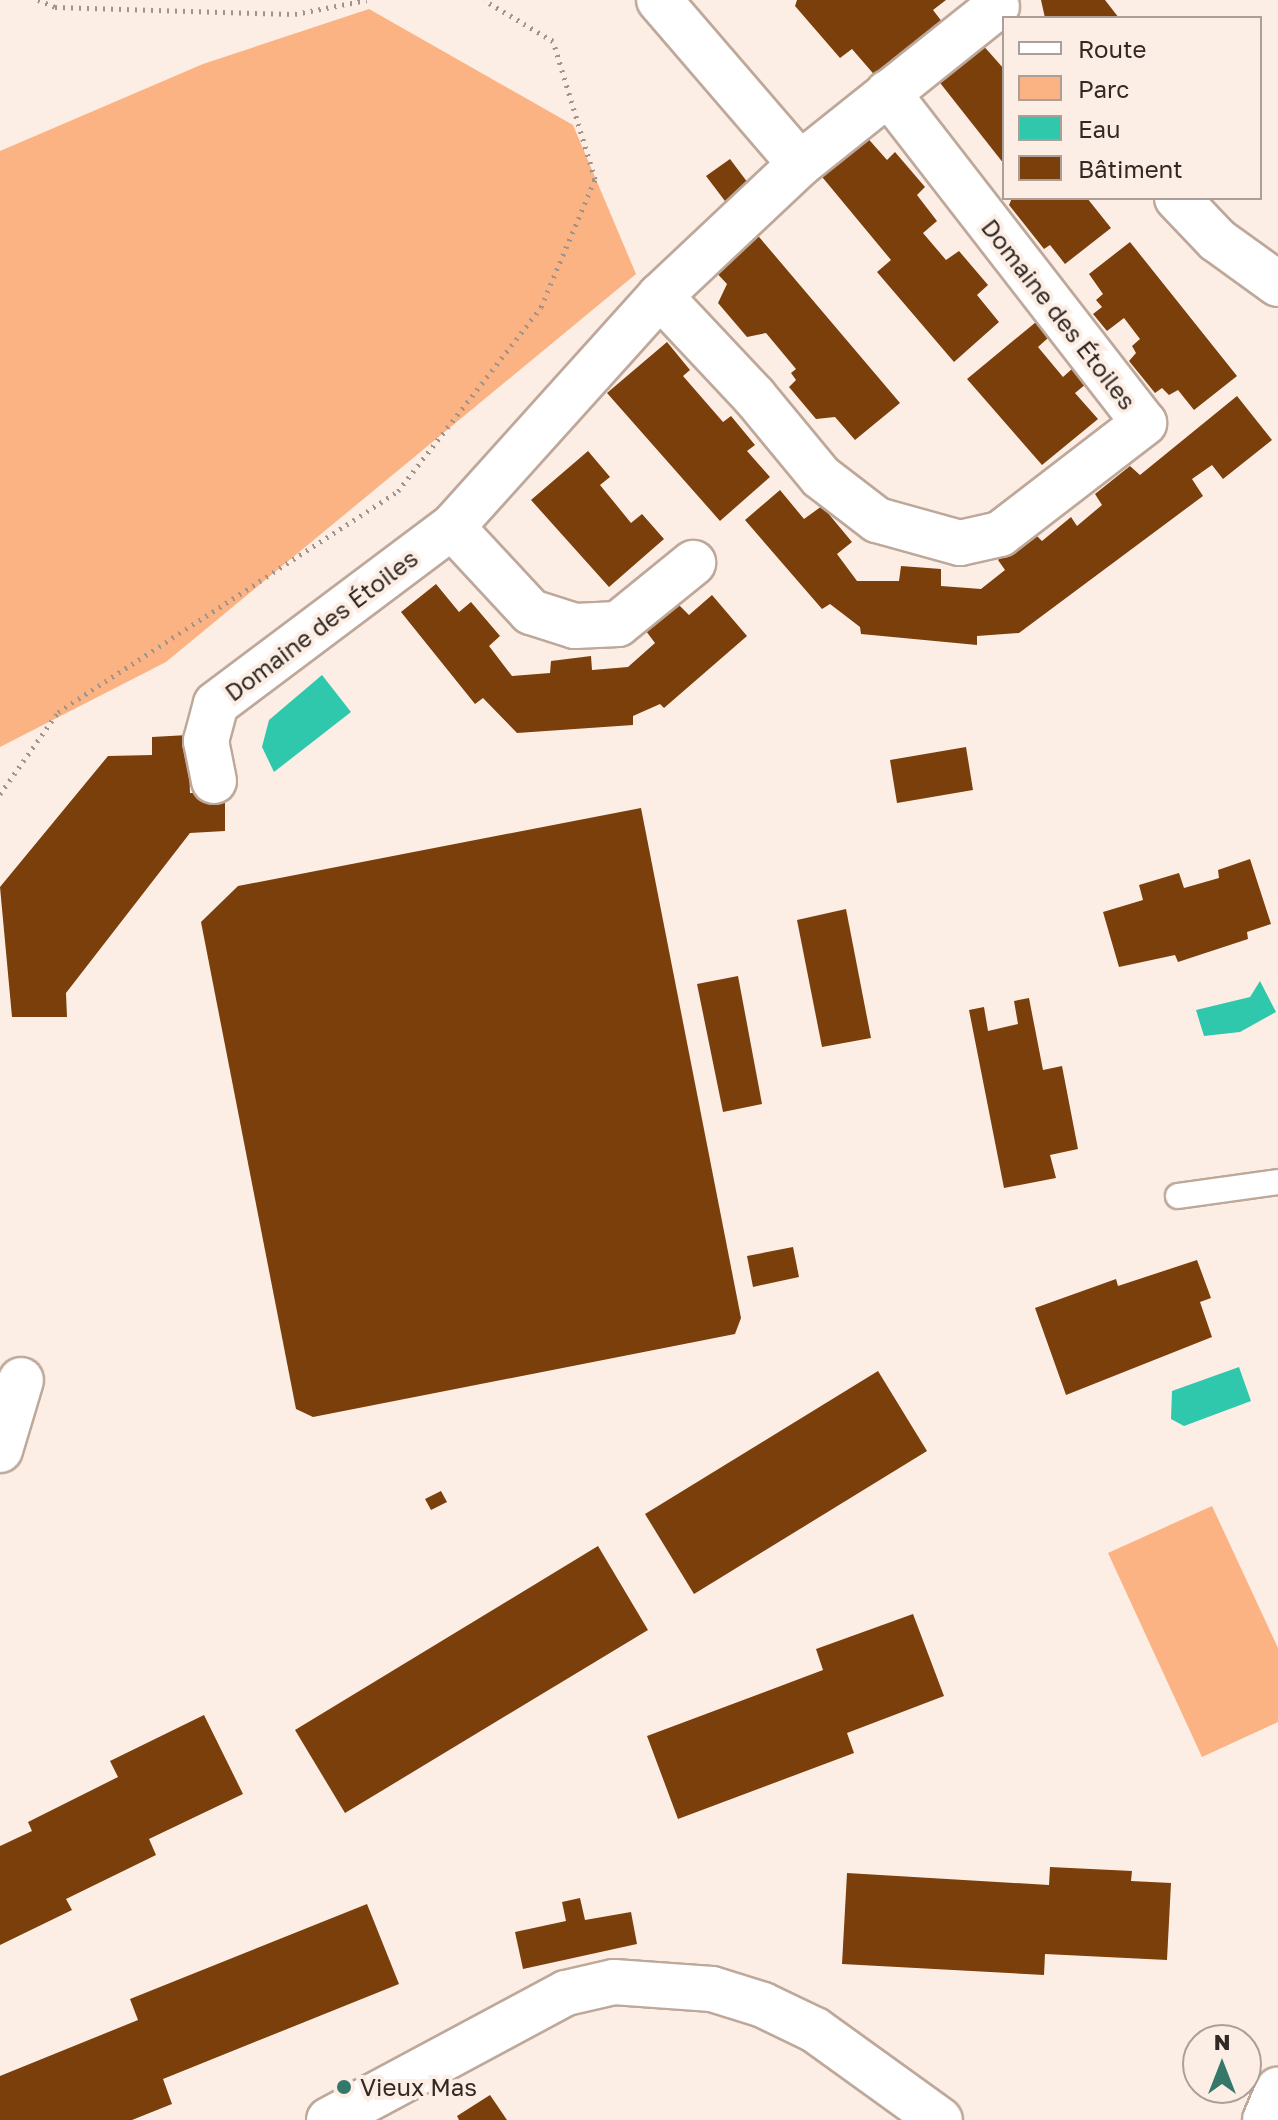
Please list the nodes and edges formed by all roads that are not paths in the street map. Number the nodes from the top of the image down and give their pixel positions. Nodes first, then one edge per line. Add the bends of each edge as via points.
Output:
1 (659, 0) edge
2 (998, 8) edge
3 (888, 93) junction
4 (800, 164) junction
5 (1179, 200) edge
6 (1278, 284) edge
7 (660, 296) junction
8 (452, 527) junction
9 (693, 563) dead end
10 (214, 781) dead end
11 (1278, 1182) edge
12 (1178, 1196) dead end
13 (21, 1380) dead end
14 (0, 1450) edge
15 (1278, 2090) edge
16 (329, 2120) edge
17 (940, 2120) edge
18 (1265, 2120) edge

1 - 4 street
2 - 3 street, Domaine des Étoiles
3 - 4 street, Domaine des Étoiles
3 - 7 street, Domaine des Étoiles via 1144,423 1000,534 960,543 877,520 821,477
4 - 7 street, Domaine des Étoiles
5 - 6 street via 1217,240
7 - 8 street, Domaine des Étoiles
8 - 9 street via 531,612 575,626 618,624
8 - 10 street, Domaine des Étoiles via 216,704 206,741
11 - 12 lane
13 - 14 street
15 - 18 street
16 - 17 street via 566,1993 614,1982 659,1982 712,1989 815,2030

